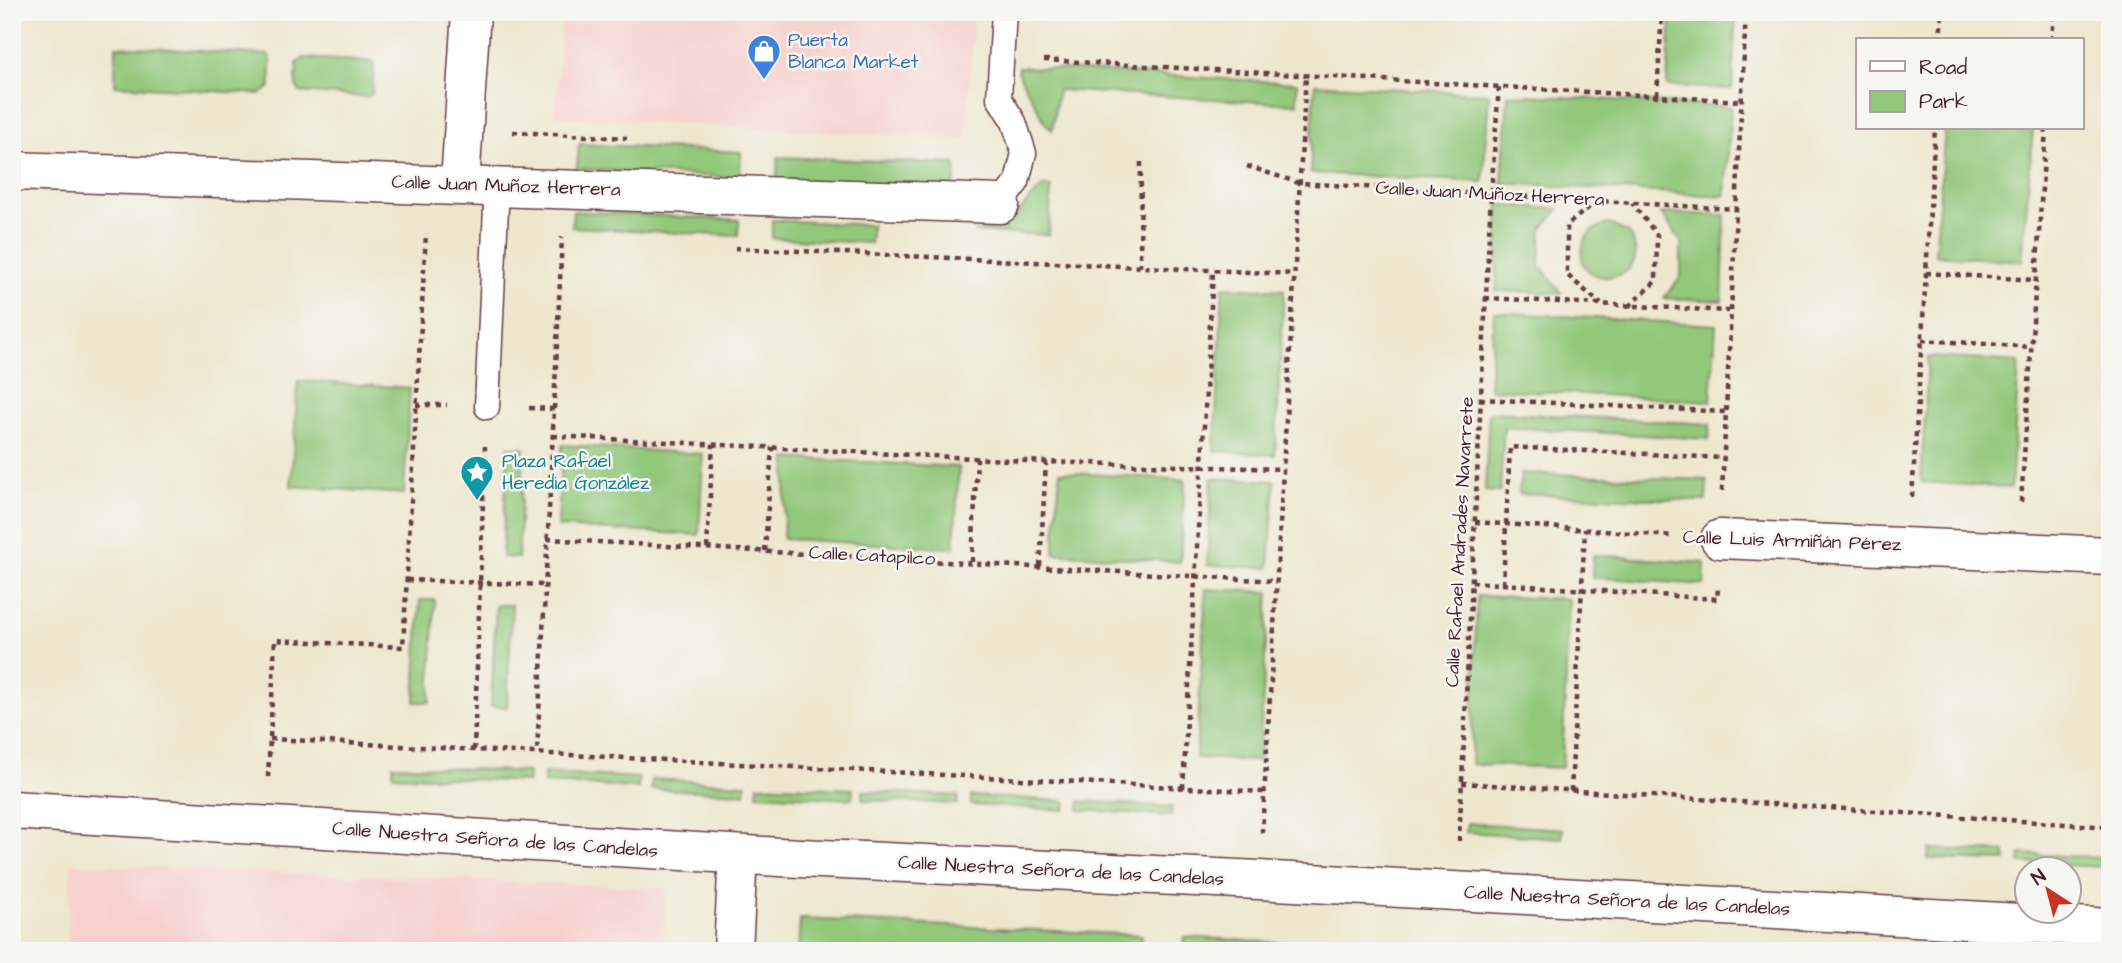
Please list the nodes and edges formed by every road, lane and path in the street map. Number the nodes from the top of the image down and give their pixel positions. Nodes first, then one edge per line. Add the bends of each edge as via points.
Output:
1 (471, 12) edge
2 (1004, 12) edge
3 (1662, 12) edge
4 (1746, 12) edge
5 (1942, 12) edge
6 (2054, 12) edge
7 (1940, 38) edge
8 (2052, 38) edge
9 (1002, 57) junction
10 (1306, 75) junction
11 (1499, 86) junction
12 (1657, 95) junction
13 (1741, 101) junction
14 (1935, 130) edge
15 (2046, 130) edge
16 (1141, 159) dead end
17 (1247, 166) dead end
18 (12, 171) edge
19 (1298, 183) junction
20 (462, 184) junction
21 (565, 188) junction
22 (1490, 194) junction
23 (1597, 201) junction
24 (1632, 202) junction
25 (1000, 204) joint
26 (1735, 209) junction
27 (495, 237) junction
28 (562, 240) junction
29 (576, 241) dead end
30 (727, 248) dead end
31 (1140, 267) junction
32 (1213, 271) junction
33 (1926, 273) junction
34 (1293, 274) junction
35 (2035, 280) junction
36 (1485, 298) junction
37 (1602, 304) junction
38 (1629, 306) junction
39 (1729, 311) junction
40 (1922, 340) junction
41 (2032, 347) junction
42 (1480, 399) junction
43 (487, 407) joint
44 (554, 410) dead end
45 (1726, 412) junction
46 (713, 444) junction
47 (772, 447) junction
48 (977, 458) junction
49 (1723, 458) junction
50 (1046, 462) junction
51 (1201, 468) junction
52 (1283, 469) junction
53 (1475, 522) junction
54 (1506, 524) junction
55 (1585, 529) junction
56 (547, 539) junction
57 (1720, 540) junction
58 (1909, 545) junction
59 (707, 548) junction
60 (765, 551) junction
61 (2017, 552) junction
62 (2110, 556) edge
63 (972, 562) junction
64 (1040, 566) junction
65 (1196, 574) junction
66 (407, 580) junction
67 (1276, 581) junction
68 (1472, 582) junction
69 (481, 583) junction
70 (1503, 584) junction
71 (545, 585) junction
72 (1582, 590) junction
73 (270, 740) junction
74 (474, 750) junction
75 (537, 753) junction
76 (1462, 783) junction
77 (1183, 788) junction
78 (1571, 791) junction
79 (12, 810) edge
80 (265, 826) junction
81 (2110, 827) edge
82 (738, 855) junction
83 (1456, 891) junction
84 (2110, 929) edge
85 (733, 951) edge

1 - 20 street
2 - 9 lane
3 - 12 path
4 - 13 path
5 - 7 path
6 - 8 path
9 - 10 path
9 - 25 lane via 999,98 1014,122 1024,153 1017,182
10 - 11 path
10 - 19 path
11 - 12 path
11 - 22 path, Calle Rafael Andrades Navarrete
12 - 13 path
13 - 26 path
14 - 33 path
15 - 35 path
16 - 31 path
17 - 19 path, Calle Juan Muñoz Herrera
18 - 20 street, Calle Juan Muñoz Herrera
19 - 22 path, Calle Juan Muñoz Herrera
19 - 34 path
20 - 21 street, Calle Juan Muñoz Herrera
20 - 27 lane
20 - 66 path
21 - 25 street, Calle Juan Muñoz Herrera
21 - 28 path
22 - 23 path, Calle Juan Muñoz Herrera
22 - 36 path, Calle Rafael Andrades Navarrete
23 - 24 path, Calle Juan Muñoz Herrera
23 - 37 path via 1567,225 1567,275
24 - 26 path, Calle Juan Muñoz Herrera
24 - 38 path via 1657,235 1656,281
26 - 39 path
27 - 28 path
27 - 43 lane
28 - 29 path
28 - 44 path
30 - 31 path
31 - 32 path
32 - 34 path
32 - 51 path
33 - 35 path
33 - 40 path
34 - 52 path
35 - 41 path
36 - 37 path
36 - 42 path, Calle Rafael Andrades Navarrete
37 - 38 path
38 - 39 path
39 - 45 path
40 - 41 path
40 - 58 path
41 - 61 path
42 - 45 path
42 - 53 path, Calle Rafael Andrades Navarrete
43 - 69 path
45 - 49 path
46 - 47 path
46 - 56 path via 552,436
46 - 59 path
47 - 48 path
47 - 60 path
48 - 50 path
48 - 63 path
49 - 54 path via 1510,447
49 - 57 path
50 - 51 path
50 - 64 path
51 - 52 path
51 - 65 path
52 - 67 path
53 - 54 path, Calle Luis Armiñán Pérez
53 - 68 path, Calle Rafael Andrades Navarrete
54 - 55 path, Calle Luis Armiñán Pérez
54 - 70 path
55 - 57 path, Calle Luis Armiñán Pérez
55 - 72 path
56 - 59 path, Calle Catapilco
56 - 71 path
57 - 58 street, Calle Luis Armiñán Pérez
57 - 72 path via 1717,600
58 - 61 street, Calle Luis Armiñán Pérez
59 - 60 path, Calle Catapilco
60 - 63 path, Calle Catapilco
61 - 62 street, Calle Luis Armiñán Pérez
63 - 64 path, Calle Catapilco
64 - 65 path, Calle Catapilco
65 - 67 path, Calle Catapilco
65 - 77 path
66 - 69 path
66 - 73 path via 403,648 275,640
67 - 77 path via 1265,792
68 - 70 path
68 - 76 path, Calle Rafael Andrades Navarrete
69 - 71 path
69 - 74 path
70 - 72 path
71 - 75 path
72 - 78 path
73 - 74 path
73 - 80 path
74 - 75 path
75 - 77 path
76 - 78 path
76 - 83 path, Calle Rafael Andrades Navarrete
78 - 81 path
79 - 80 street, Calle Nuestra Señora de las Candelas
80 - 82 street, Calle Nuestra Señora de las Candelas
82 - 83 street, Calle Nuestra Señora de las Candelas
82 - 85 street
83 - 84 street, Calle Nuestra Señora de las Candelas

